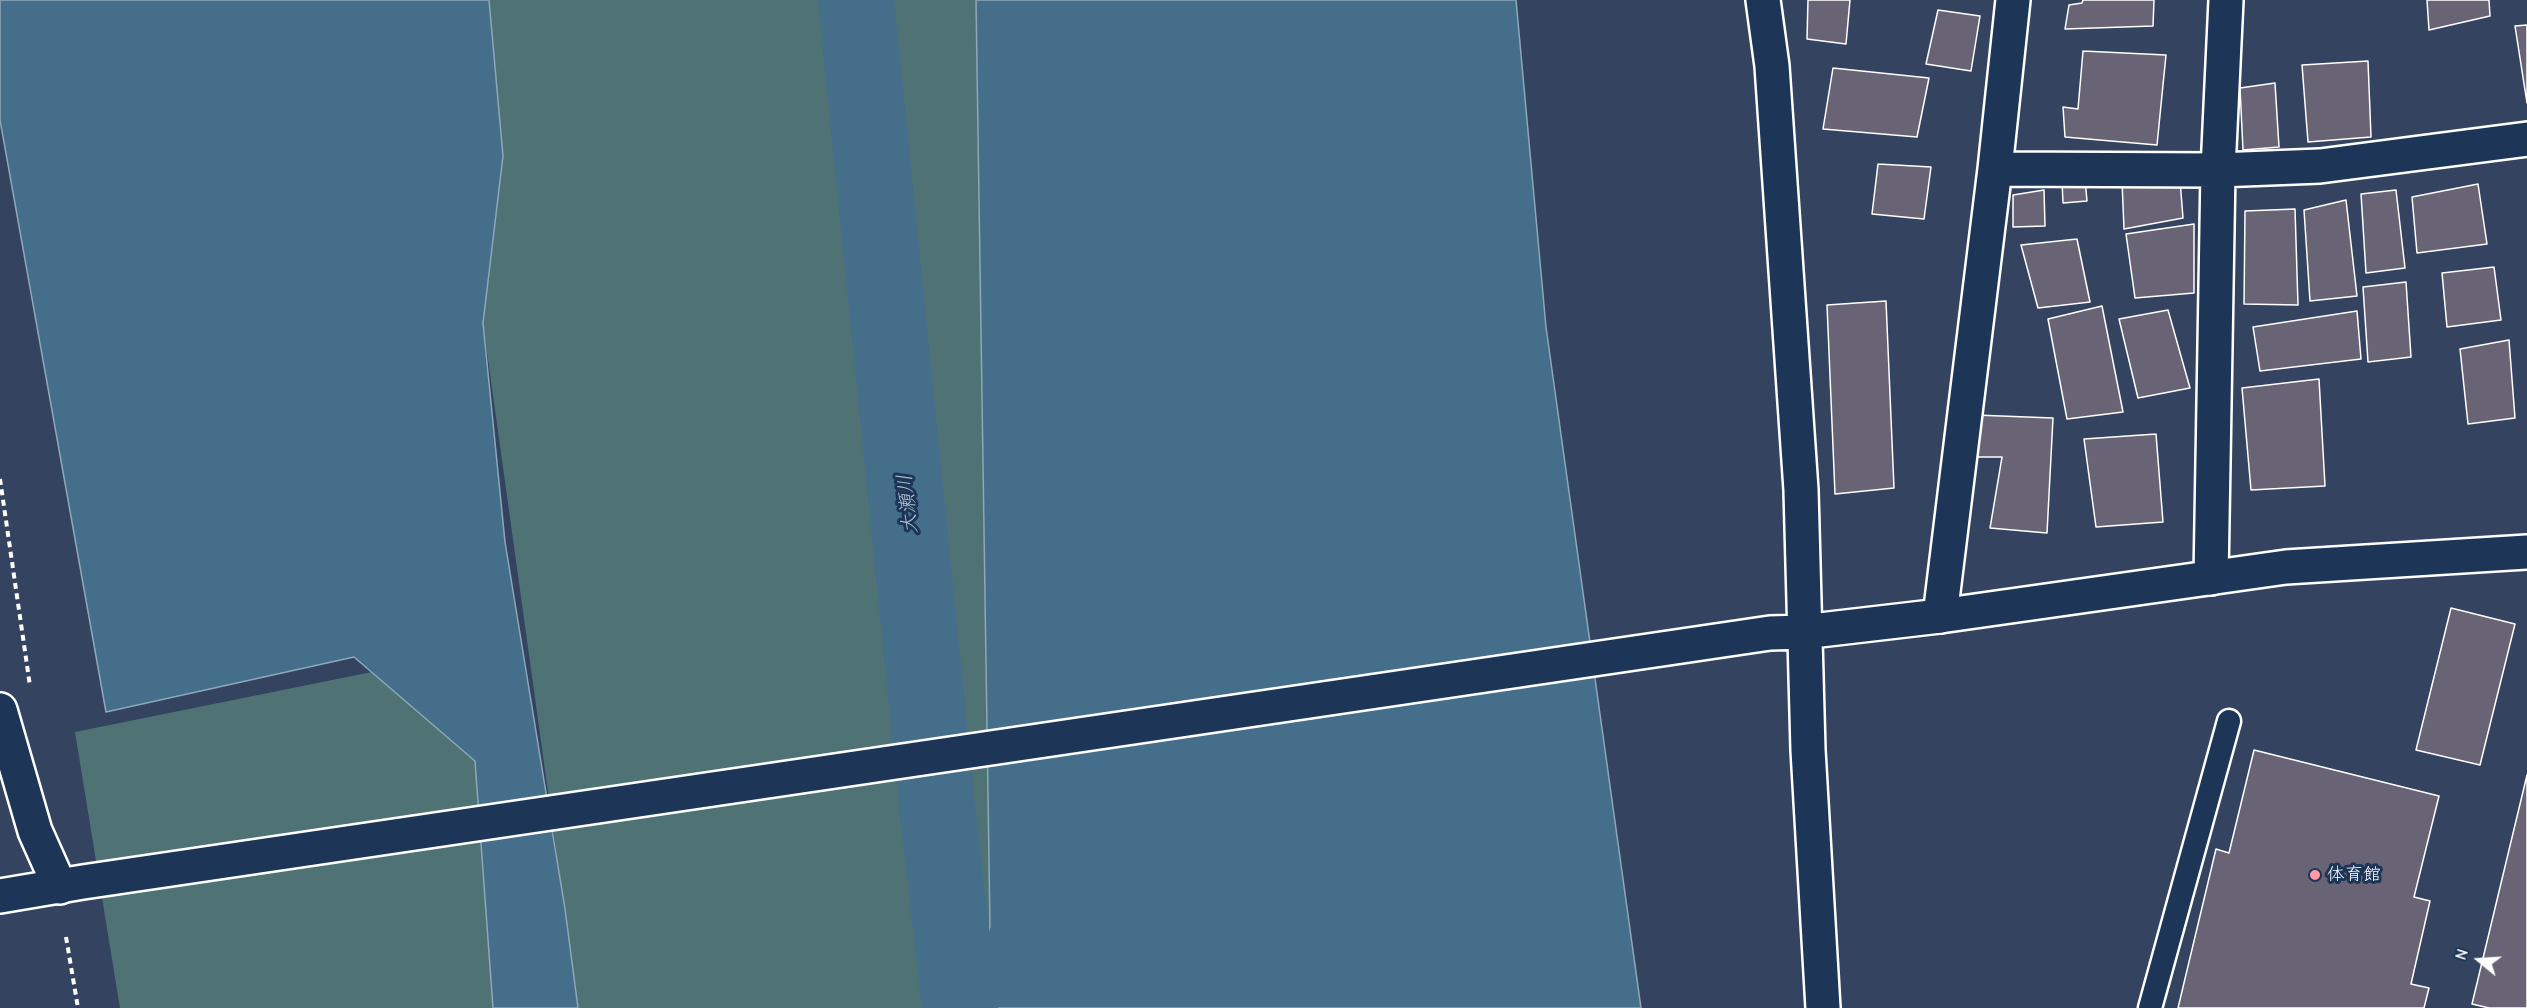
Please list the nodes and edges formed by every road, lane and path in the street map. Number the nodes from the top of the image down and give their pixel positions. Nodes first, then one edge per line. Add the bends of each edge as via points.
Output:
1 (1763, 0) edge
2 (2013, 0) edge
3 (2226, 0) edge
4 (2527, 139) edge
5 (1995, 169) junction
6 (2218, 170) junction
7 (0, 479) edge
8 (2527, 552) edge
9 (2211, 578) junction
10 (1940, 616) junction
11 (1803, 632) junction
12 (30, 691) dead end
13 (0, 710) edge
14 (2229, 721) dead end
15 (71, 884) junction
16 (0, 896) edge
17 (66, 937) dead end
18 (78, 1008) edge
19 (1823, 1008) edge
20 (2150, 1008) edge

1 - 11 street via 1772,66 1800,490
2 - 5 street
3 - 6 street
4 - 6 street via 2320,166
5 - 6 street
5 - 10 street
6 - 9 street
7 - 12 path
8 - 9 street via 2286,567
9 - 10 street
10 - 11 street
11 - 15 street via 1770,633
11 - 19 street
13 - 15 street via 35,831
14 - 20 lane
15 - 16 street
17 - 18 path

